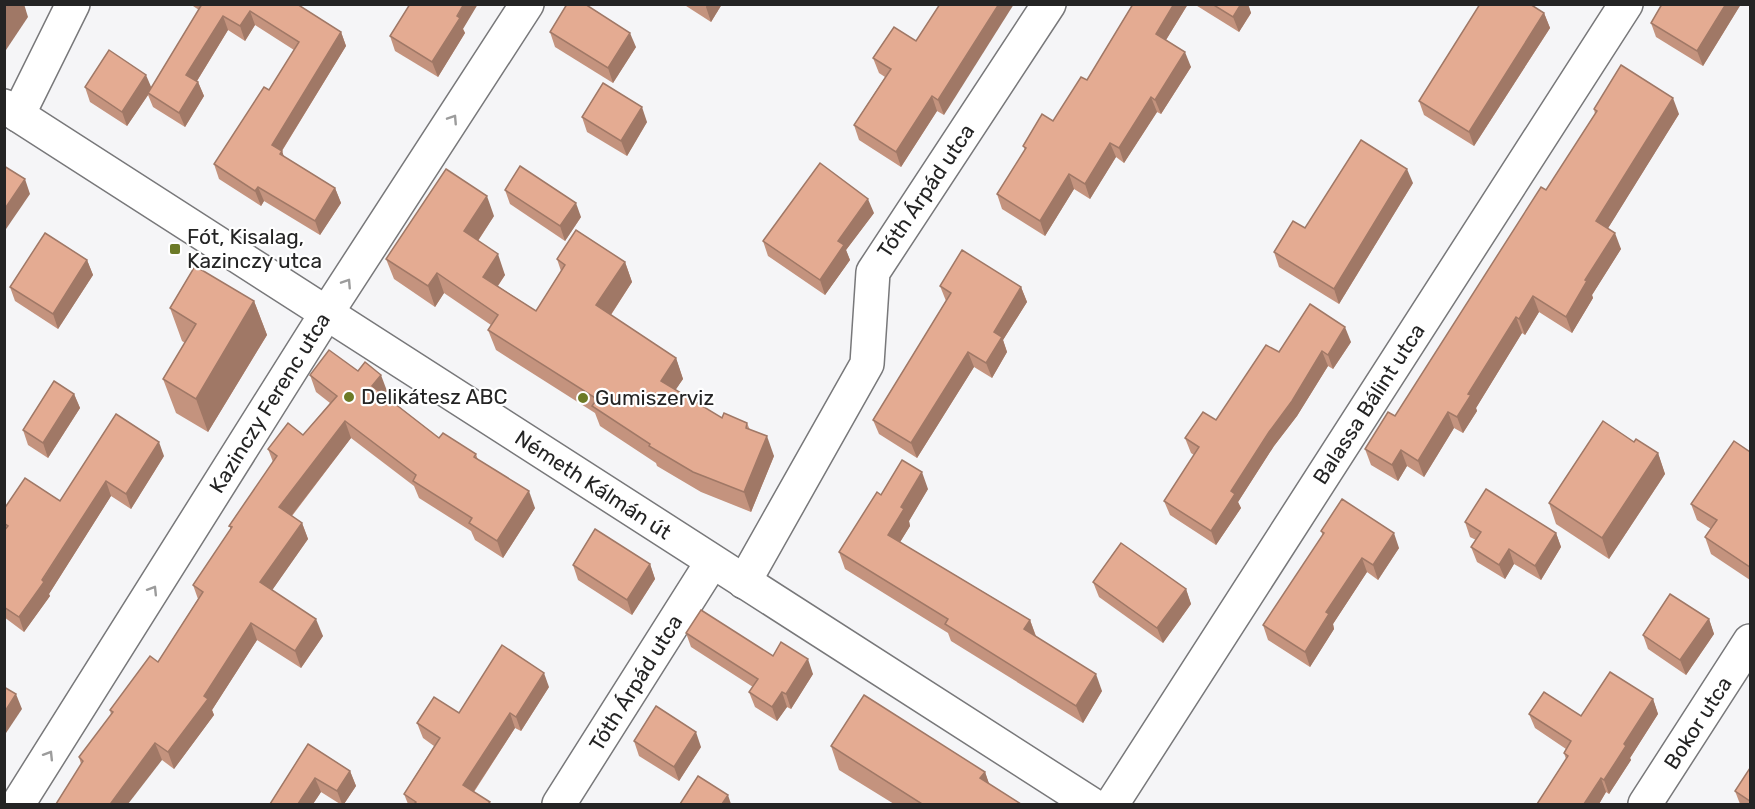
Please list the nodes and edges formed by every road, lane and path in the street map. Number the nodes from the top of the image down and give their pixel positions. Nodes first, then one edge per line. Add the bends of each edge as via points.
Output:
1 (73, 4) edge
2 (527, 4) edge
3 (1049, 4) edge
4 (1626, 4) edge
5 (11, 111) edge
6 (326, 314) junction
7 (712, 562) junction
8 (744, 582) junction
9 (1750, 641) edge
10 (18, 804) edge
11 (559, 804) edge
12 (1091, 804) edge
13 (1112, 804) edge
14 (1644, 804) edge

1 - 5 street
6 -> 2 street, Kazinczy Ferenc utca
3 - 8 street, Tóth Árpád utca via 873,272 867,364
4 - 13 street, Balassa Bálint utca
5 - 6 street, Németh Kálmán út
6 - 7 street, Németh Kálmán út
10 -> 6 street, Kazinczy Ferenc utca
7 - 8 street, Németh Kálmán út
7 - 11 street, Tóth Árpád utca
8 - 12 street, Németh Kálmán út
9 - 14 street, Bokor utca

